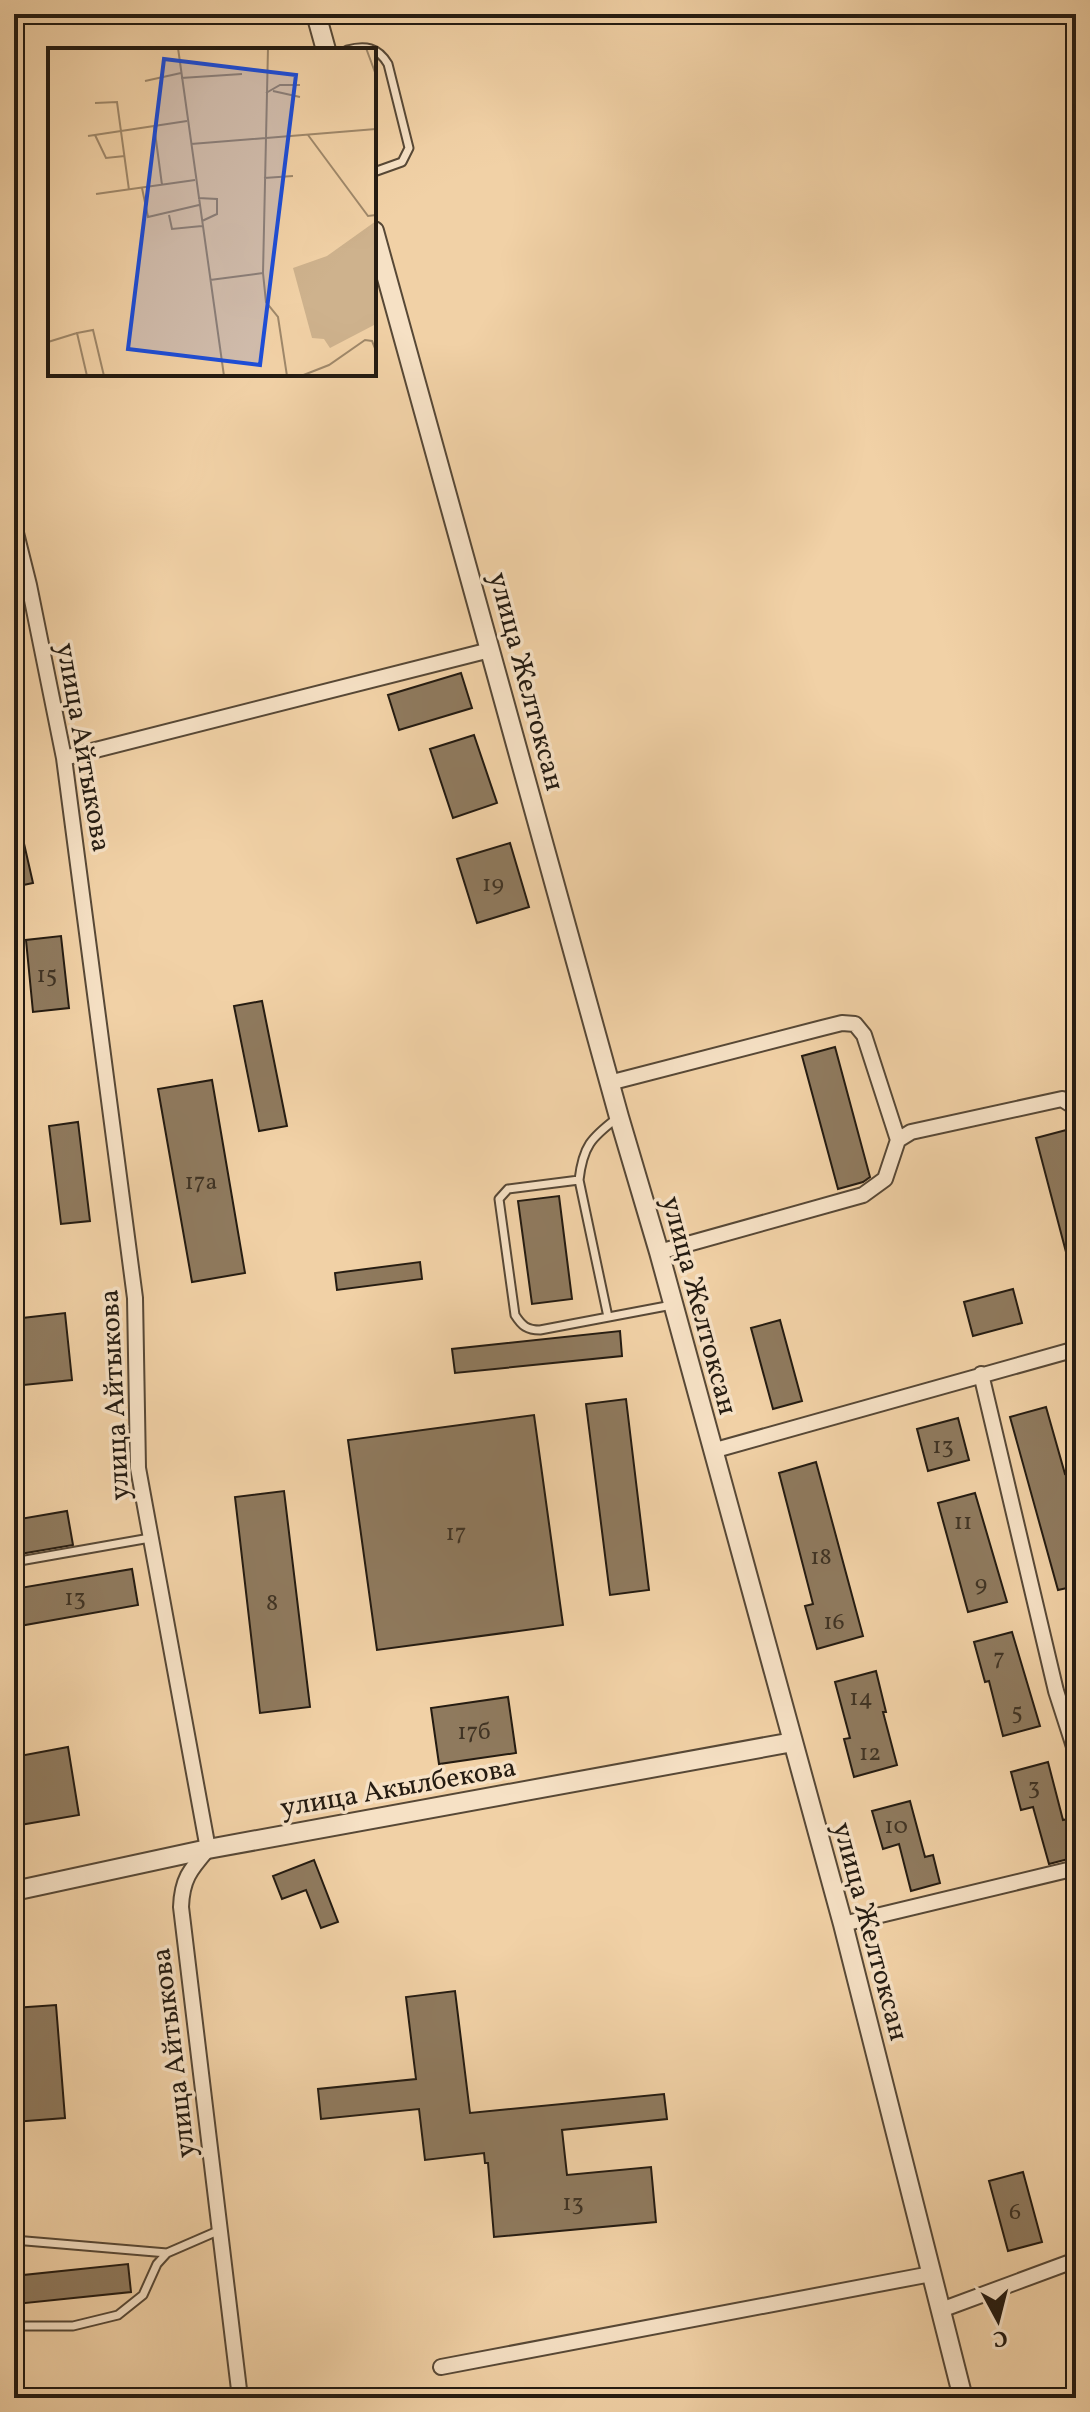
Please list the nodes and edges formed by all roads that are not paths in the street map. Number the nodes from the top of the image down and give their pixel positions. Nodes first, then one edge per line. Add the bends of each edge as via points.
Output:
1 (316, 14) edge
2 (325, 48) edge
3 (376, 52) edge
4 (376, 171) edge
5 (376, 238) edge
6 (14, 525) edge
7 (29, 585) junction
8 (14, 592) edge
9 (490, 650) junction
10 (64, 758) junction
11 (609, 1083) junction
12 (1076, 1108) edge
13 (619, 1117) junction
14 (898, 1140) junction
15 (579, 1180) junction
16 (659, 1252) junction
17 (672, 1305) junction
18 (608, 1317) junction
19 (1076, 1349) edge
20 (981, 1374) junction
21 (712, 1451) junction
22 (150, 1538) junction
23 (14, 1562) edge
24 (793, 1742) junction
25 (1076, 1753) edge
26 (208, 1849) junction
27 (1076, 1868) edge
28 (14, 1891) edge
29 (843, 1924) junction
30 (220, 2230) junction
31 (14, 2240) edge
32 (167, 2253) junction
33 (1076, 2260) edge
34 (931, 2274) junction
35 (941, 2310) junction
36 (14, 2326) edge
37 (441, 2367) dead end
38 (240, 2398) edge
39 (963, 2398) edge

1 - 2 street
3 - 4 lane via 388,64 409,148 402,162
5 - 9 street, улица Желтоксан
6 - 7 street, улица Айтыкова
7 - 8 street
7 - 10 street, улица Айтыкова
9 - 10 street
9 - 11 street, улица Желтоксан
10 - 22 street, улица Айтыкова via 135,1298 138,1468
11 - 13 street, улица Желтоксан
11 - 14 street via 842,1023 855,1024 864,1035
12 - 14 street via 1062,1099 922,1128
13 - 15 lane via 591,1138
13 - 16 street, улица Желтоксан
14 - 16 street via 885,1179 863,1195
15 - 18 lane
15 - 18 lane via 508,1189 499,1199 515,1315 530,1330
16 - 17 street, улица Желтоксан
17 - 18 lane
17 - 21 street, улица Желтоксан
19 - 20 street
20 - 21 street
20 - 25 street via 1056,1691
21 - 24 street, улица Желтоксан
22 - 23 lane
22 - 26 street, улица Айтыкова
24 - 26 street, улица Акылбекова
24 - 29 street, улица Желтоксан
26 - 28 street, улица Акылбекова
26 - 30 street, улица Айтыкова via 182,1886 181,1907
27 - 29 street
29 - 34 street, улица Желтоксан
30 - 32 lane
30 - 38 street, улица Айтыкова
31 - 32 lane
32 - 36 lane via 143,2295 118,2315 73,2326
33 - 35 street
34 - 35 street, улица Желтоксан
34 - 37 street
35 - 39 street, улица Желтоксан

